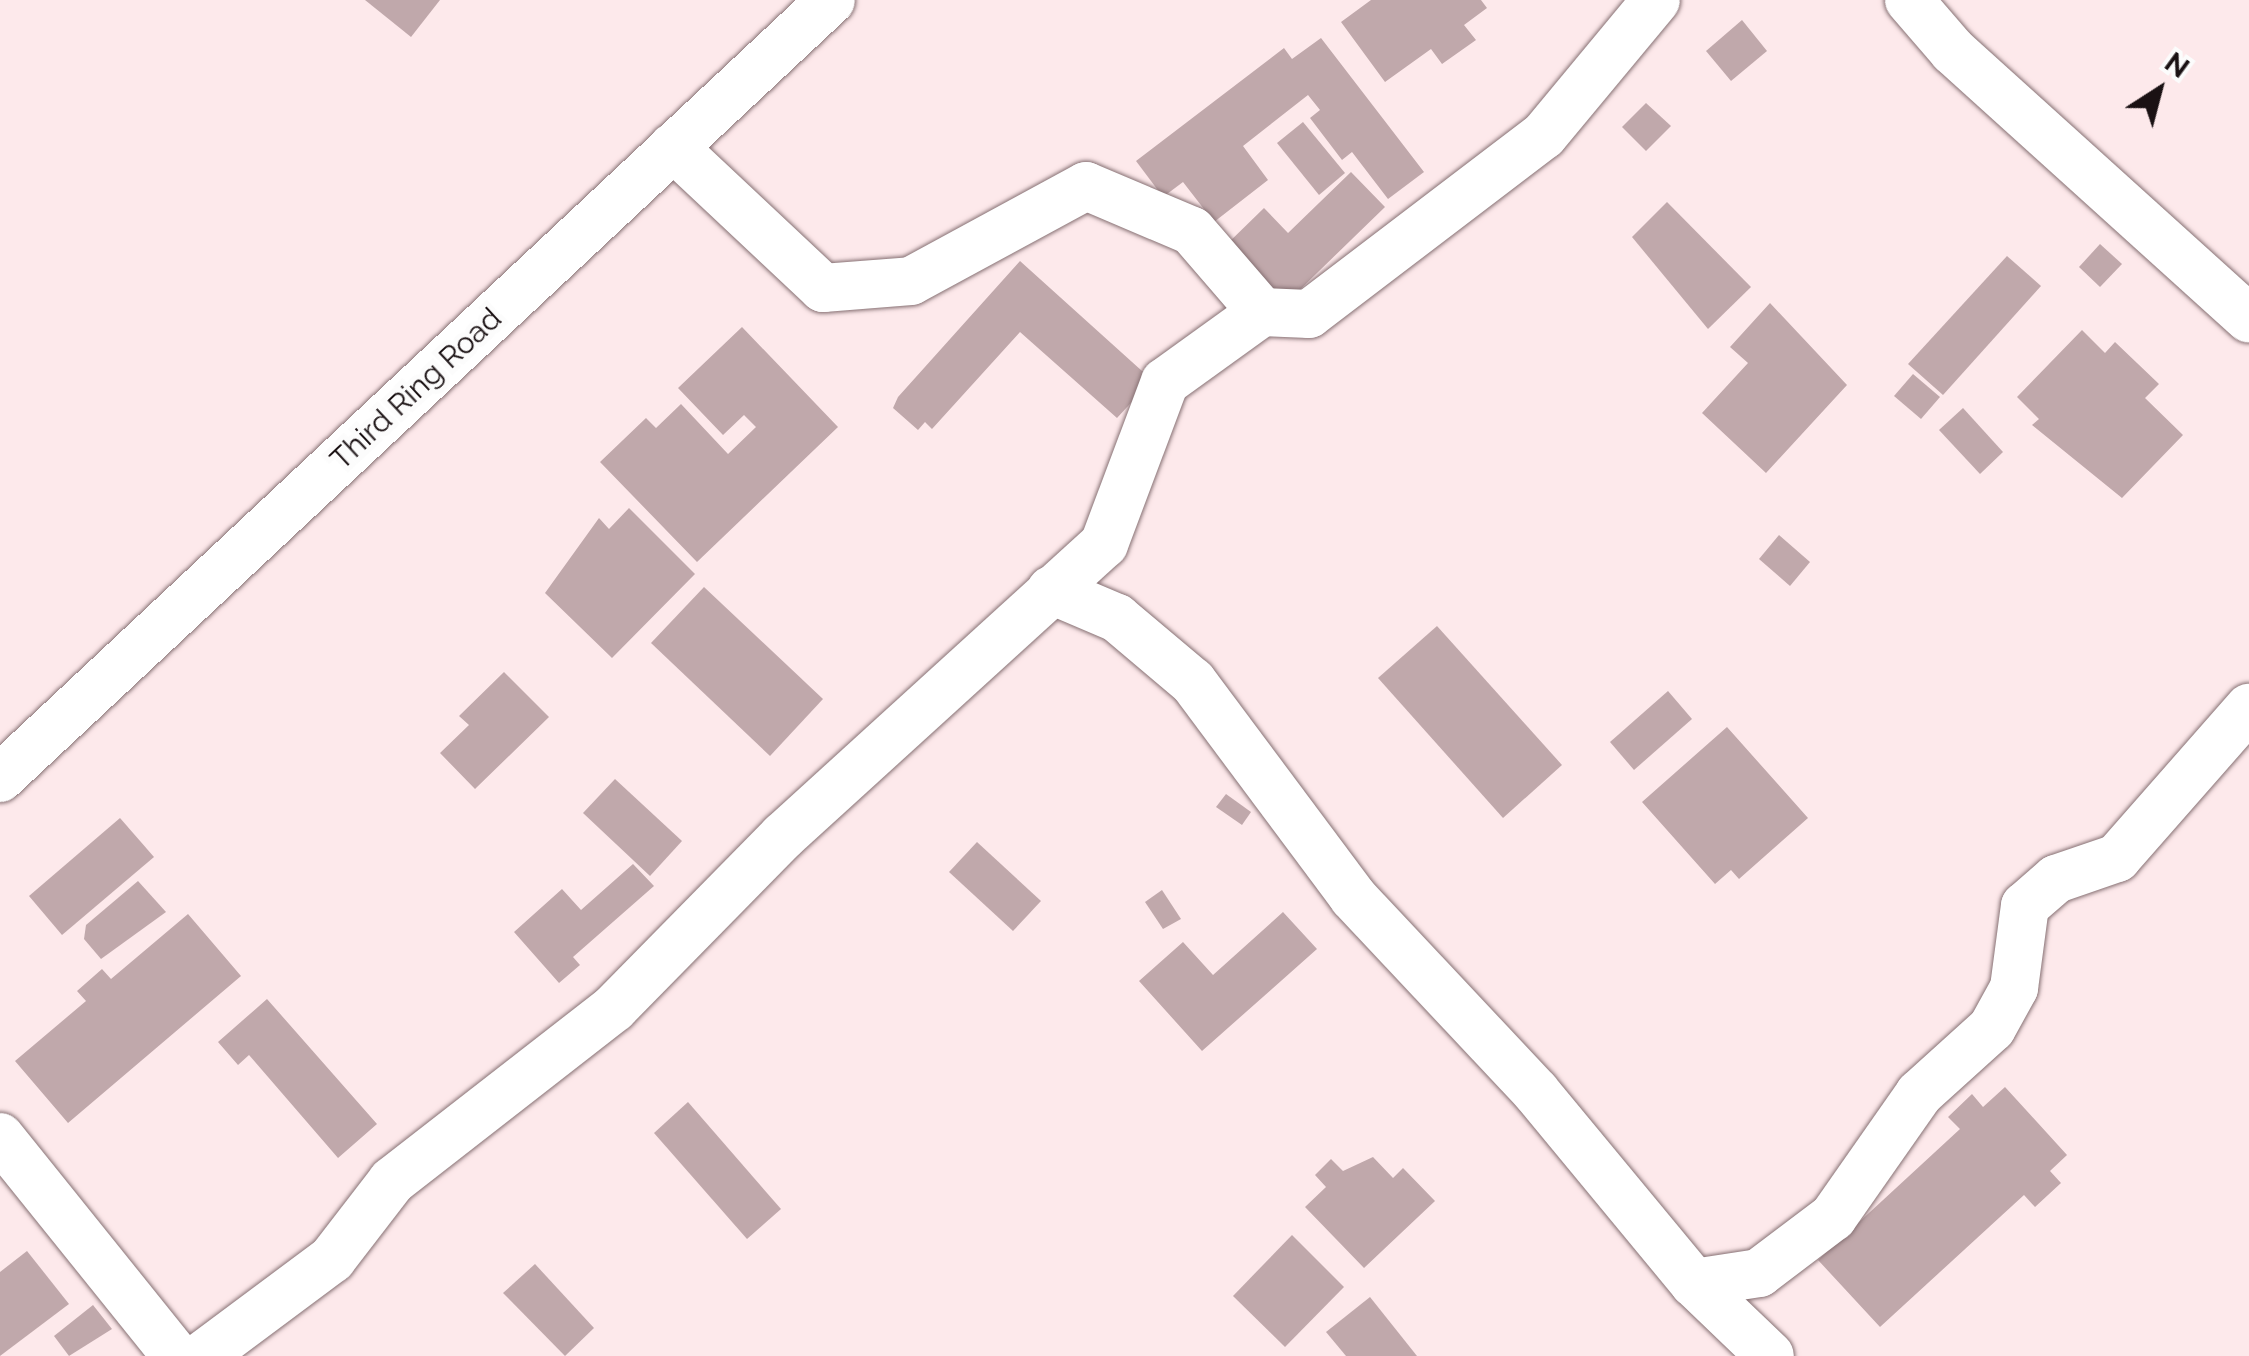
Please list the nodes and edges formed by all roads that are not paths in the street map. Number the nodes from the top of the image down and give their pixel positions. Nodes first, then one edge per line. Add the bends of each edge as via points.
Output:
1 (831, 0) edge
2 (1656, 0) edge
3 (1909, 0) edge
4 (673, 147) junction
5 (1262, 312) junction
6 (2249, 318) edge
7 (1051, 590) junction
8 (2249, 708) edge
9 (0, 778) edge
10 (0, 1136) edge
11 (1694, 1283) junction
12 (176, 1356) edge
13 (202, 1356) edge
14 (1770, 1356) edge

1 - 4 street, Third Ring Road
2 - 5 street via 1544,135 1308,314
3 - 6 street via 1953,51
4 - 5 street via 822,288 911,280 1086,186 1192,231
4 - 9 street, Third Ring Road
5 - 7 street via 1164,382 1104,544
7 - 11 street via 1117,618 1193,682 1354,897 1536,1092
7 - 13 street via 783,836 614,1008 392,1182 332,1260
8 - 11 street via 2117,858 2056,879 2025,906 2014,988 1992,1028 1919,1094 1833,1216 1758,1273
10 - 12 street
11 - 14 street

